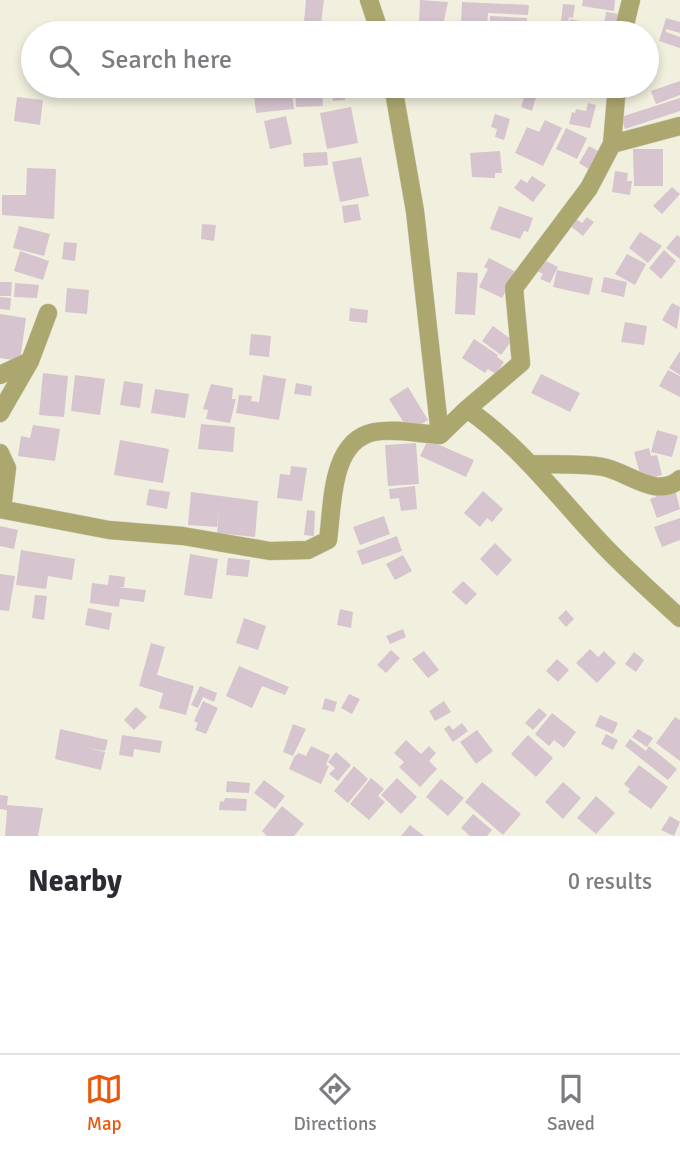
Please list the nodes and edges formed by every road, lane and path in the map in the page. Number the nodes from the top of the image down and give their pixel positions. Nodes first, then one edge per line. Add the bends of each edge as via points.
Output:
1 (369, 0) edge
2 (631, 0) edge
3 (376, 21) edge
4 (626, 21) edge
5 (395, 98) edge
6 (616, 98) edge
7 (680, 126) edge
8 (612, 144) junction
9 (48, 313) dead end
10 (30, 361) junction
11 (0, 375) edge
12 (467, 410) junction
13 (0, 413) edge
14 (440, 435) junction
15 (0, 453) edge
16 (531, 464) junction
17 (680, 479) edge
18 (1, 509) edge
19 (680, 618) edge

1 - 3 street
2 - 4 street
5 - 14 street via 415,211
6 - 8 street
7 - 8 street
8 - 12 street via 589,188 514,288 522,363
9 - 10 street
10 - 11 street
10 - 13 street
12 - 14 street
12 - 16 street
14 - 18 street via 377,431 359,436 349,445 336,484 328,540 308,550 270,551 183,536 109,530
15 - 18 street via 7,468
16 - 17 street via 604,467 653,485 673,485
16 - 19 street via 605,547

